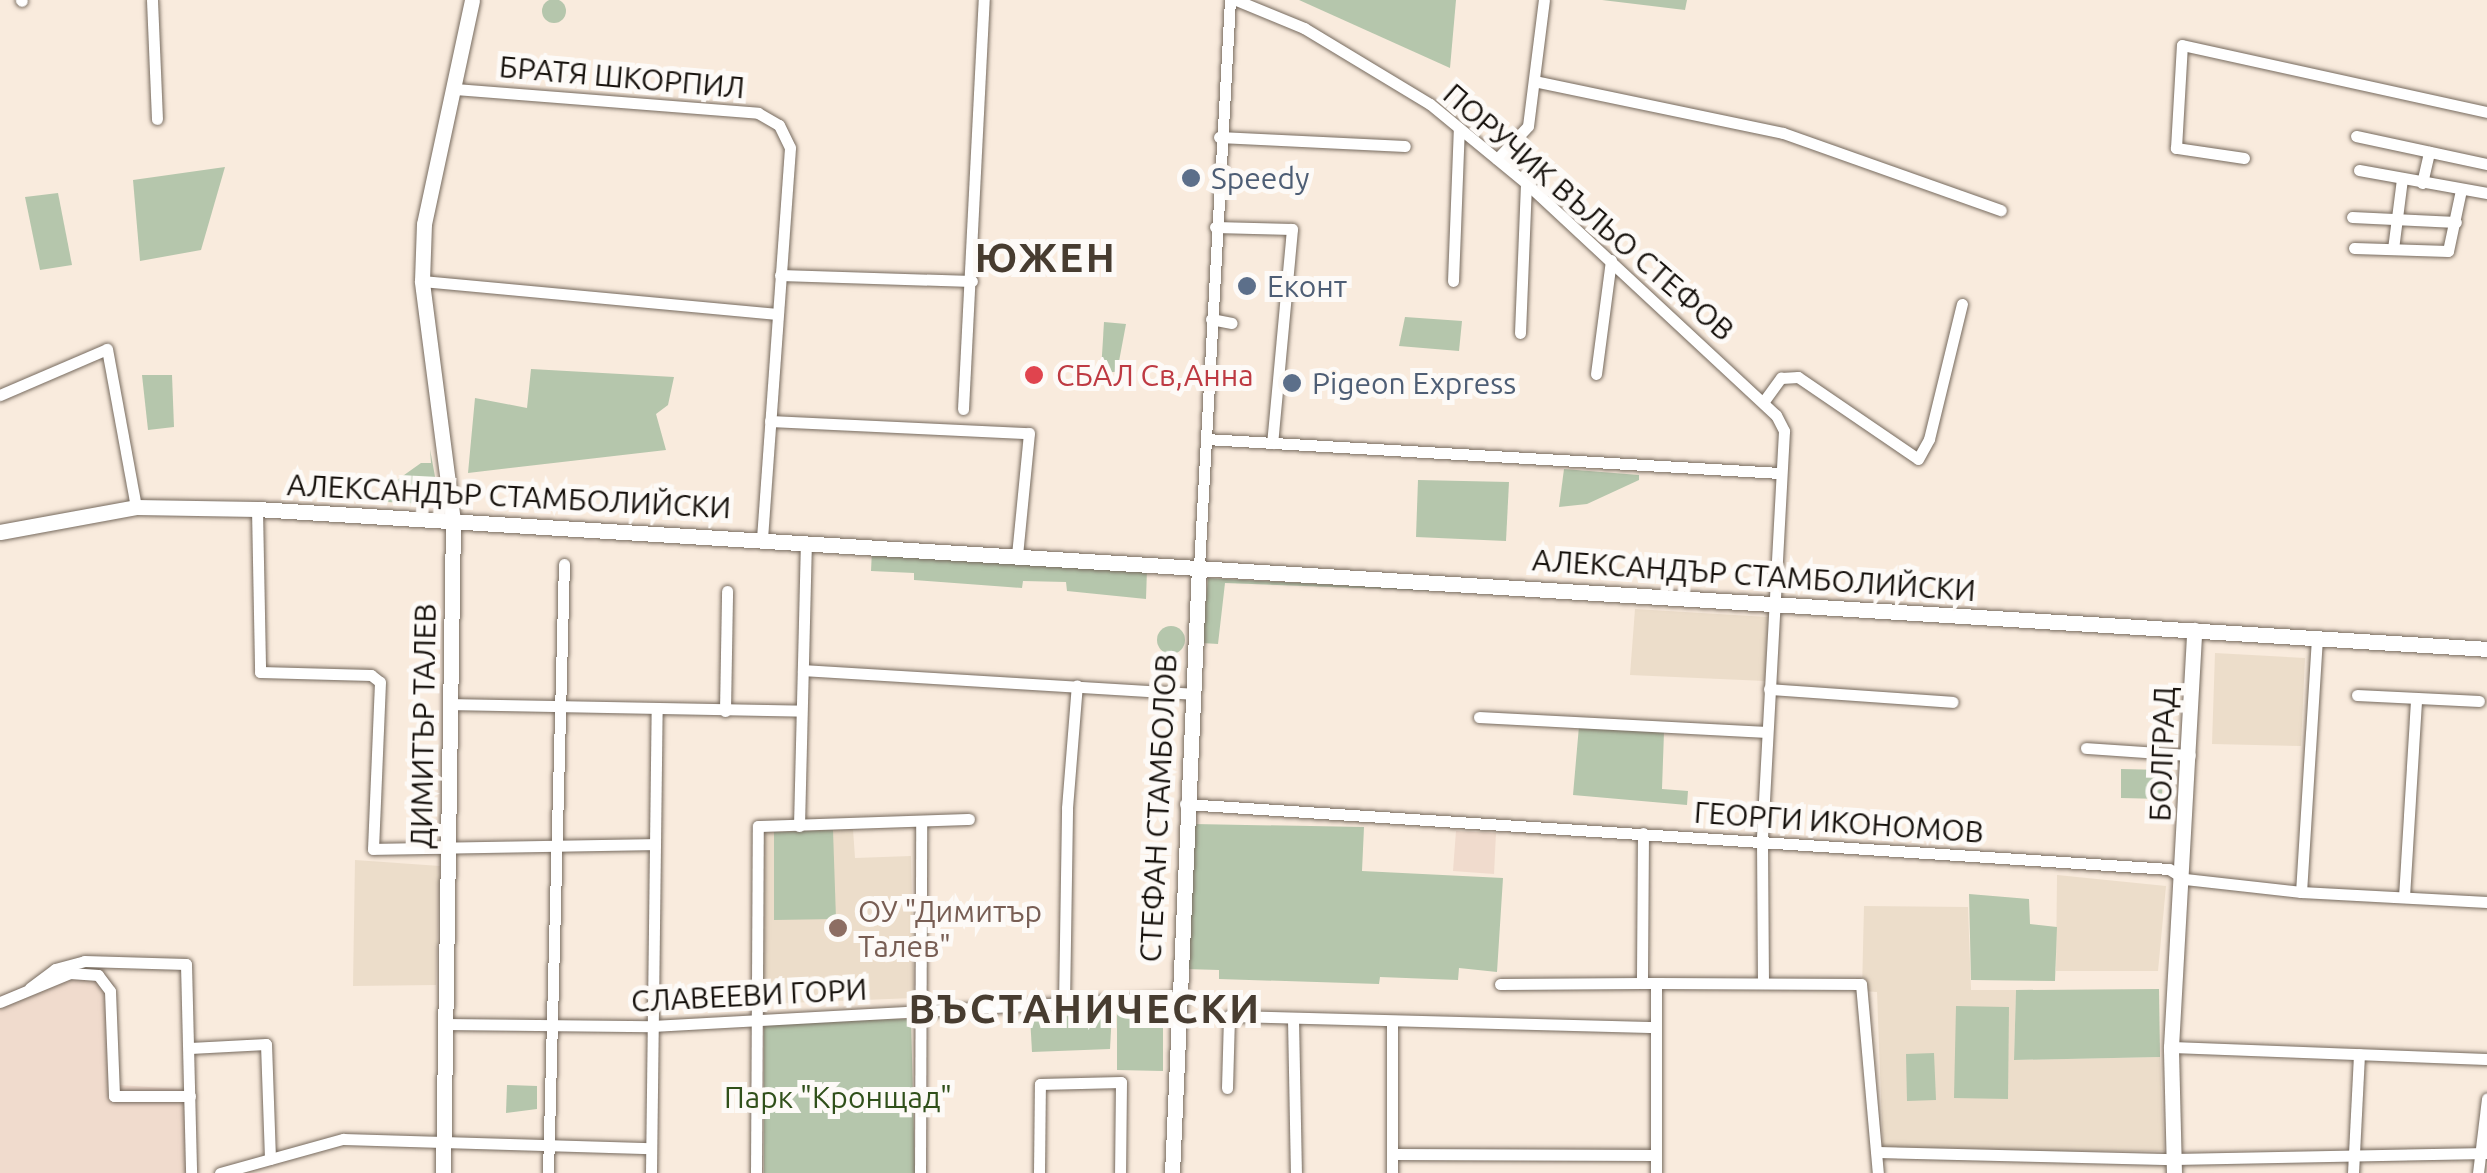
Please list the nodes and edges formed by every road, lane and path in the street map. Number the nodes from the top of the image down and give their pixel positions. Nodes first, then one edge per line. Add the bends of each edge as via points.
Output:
1 (152, 0) edge
2 (472, 0) edge
3 (984, 0) edge
4 (1233, 0) edge
5 (1544, 0) edge
6 (1534, 81) junction
7 (454, 89) junction
8 (2487, 112) edge
9 (158, 118) dead end
10 (1459, 128) junction
11 (2356, 136) dead end
12 (1218, 137) junction
13 (1405, 146) dead end
14 (2430, 152) junction
15 (2244, 158) dead end
16 (1497, 159) junction
17 (2487, 164) edge
18 (2359, 170) dead end
19 (2402, 178) junction
20 (2422, 182) junction
21 (1526, 183) junction
22 (2462, 190) junction
23 (2487, 193) edge
24 (2001, 210) dead end
25 (2352, 217) dead end
26 (2397, 220) junction
27 (2456, 222) junction
28 (1215, 227) junction
29 (2354, 248) dead end
30 (2394, 249) junction
31 (1611, 260) junction
32 (780, 275) junction
33 (422, 281) junction
34 (972, 281) junction
35 (1453, 281) dead end
36 (1962, 304) dead end
37 (777, 314) junction
38 (1211, 319) junction
39 (1232, 323) dead end
40 (1520, 333) dead end
41 (1596, 374) dead end
42 (0, 395) edge
43 (1764, 401) junction
44 (963, 409) dead end
45 (770, 421) junction
46 (1206, 439) junction
47 (1272, 443) junction
48 (1780, 473) junction
49 (136, 508) junction
50 (257, 509) junction
51 (453, 521) junction
52 (0, 532) edge
53 (762, 539) junction
54 (806, 542) junction
55 (1017, 556) junction
56 (564, 564) dead end
57 (1199, 566) junction
58 (728, 591) dead end
59 (1775, 606) junction
60 (2194, 630) junction
61 (2317, 638) junction
62 (2487, 649) edge
63 (804, 670) junction
64 (1077, 685) junction
65 (1769, 690) junction
66 (1191, 694) junction
67 (2358, 695) dead end
68 (2416, 698) junction
69 (1953, 702) dead end
70 (2479, 702) dead end
71 (452, 704) junction
72 (560, 707) junction
73 (657, 708) junction
74 (725, 710) junction
75 (801, 711) junction
76 (1480, 717) dead end
77 (1767, 732) junction
78 (2086, 748) dead end
79 (2190, 755) junction
80 (1184, 804) junction
81 (969, 819) dead end
82 (921, 821) junction
83 (799, 826) junction
84 (1643, 833) junction
85 (1762, 841) junction
86 (559, 844) junction
87 (654, 844) junction
88 (450, 849) junction
89 (2184, 880) junction
90 (2301, 892) junction
91 (2404, 898) junction
92 (2487, 902) edge
93 (1642, 983) junction
94 (1656, 983) junction
95 (1763, 983) junction
96 (1500, 984) dead end
97 (30, 988) junction
98 (1175, 997) junction
99 (0, 1002) edge
100 (1064, 1004) junction
101 (921, 1014) junction
102 (759, 1018) junction
103 (1293, 1019) junction
104 (1392, 1022) junction
105 (445, 1024) junction
106 (652, 1026) junction
107 (1653, 1027) junction
108 (548, 1028) junction
109 (2171, 1047) junction
110 (190, 1048) junction
111 (2359, 1054) junction
112 (2487, 1059) edge
113 (1227, 1088) dead end
114 (190, 1096) junction
115 (2487, 1100) edge
116 (444, 1146) junction
117 (548, 1146) junction
118 (651, 1148) junction
119 (1878, 1152) junction
120 (2354, 1152) junction
121 (2484, 1153) edge
122 (1392, 1154) junction
123 (1655, 1155) junction
124 (270, 1159) junction
125 (2174, 1166) edge
126 (192, 1173) edge
127 (220, 1173) edge
128 (443, 1173) edge
129 (548, 1173) edge
130 (651, 1173) edge
131 (756, 1173) edge
132 (920, 1173) edge
133 (1039, 1173) edge
134 (1120, 1173) edge
135 (1172, 1173) edge
136 (1296, 1173) edge
137 (1392, 1173) edge
138 (1656, 1173) edge
139 (1878, 1173) edge
140 (2353, 1173) edge
141 (2478, 1173) edge

1 - 9 street
2 - 7 street, ДИМИТЪР ТАЛЕВ
3 - 34 street
4 - 10 street, ПОРУЧИК ВЪЛЬО СТЕФОВ via 1375,66
4 - 12 street
5 - 6 street
6 - 16 street via 1528,126
6 - 24 street via 1783,133
7 - 32 street, БРАТЯ ШКОРПИЛ via 758,113 778,125 790,148
7 - 33 street, ДИМИТЪР ТАЛЕВ via 424,224
8 - 15 street via 2182,45 2176,148
10 - 16 street, ПОРУЧИК ВЪЛЬО СТЕФОВ
10 - 35 street
11 - 14 street
12 - 13 street
12 - 28 street
14 - 17 street
14 - 20 street
16 - 21 street, ПОРУЧИК ВЪЛЬО СТЕФОВ
18 - 19 street
19 - 20 street
19 - 26 street
20 - 22 street
21 - 31 street, ПОРУЧИК ВЪЛЬО СТЕФОВ
21 - 40 street
22 - 23 street
22 - 27 street
25 - 26 street
26 - 27 street
26 - 30 street
27 - 30 street via 2448,251
28 - 38 street
28 - 47 street via 1292,229
29 - 30 street
31 - 41 street
31 - 43 street, ПОРУЧИК ВЪЛЬО СТЕФОВ
32 - 34 street
32 - 37 street, БРАТЯ ШКОРПИЛ
33 - 37 street
33 - 51 street, ДИМИТЪР ТАЛЕВ
34 - 44 street
36 - 43 street via 1924,456 1880,438 1798,377 1781,378
37 - 45 street, БРАТЯ ШКОРПИЛ
38 - 39 street
38 - 46 street
42 - 49 street via 107,349
43 - 48 street, ПОРУЧИК ВЪЛЬО СТЕФОВ via 1784,430
45 - 53 street, БРАТЯ ШКОРПИЛ
45 - 55 street via 1029,433
46 - 47 street
46 - 57 street
47 - 48 street
48 - 59 street
49 - 50 street, АЛЕКСАНДЪР СТАМБОЛИЙСКИ
49 - 52 street, АЛЕКСАНДЪР СТАМБОЛИЙСКИ
50 - 51 street, АЛЕКСАНДЪР СТАМБОЛИЙСКИ
50 - 88 street via 260,672 371,676 380,682 373,849
51 - 53 street, АЛЕКСАНДЪР СТАМБОЛИЙСКИ
51 - 71 street, ДИМИТЪР ТАЛЕВ
53 - 54 street, АЛЕКСАНДЪР СТАМБОЛИЙСКИ
54 - 55 street, АЛЕКСАНДЪР СТАМБОЛИЙСКИ
54 - 63 street
55 - 57 street, АЛЕКСАНДЪР СТАМБОЛИЙСКИ
56 - 72 street
57 - 59 street, АЛЕКСАНДЪР СТАМБОЛИЙСКИ
57 - 66 street, СТЕФАН СТАМБОЛОВ
58 - 74 street
59 - 60 street, АЛЕКСАНДЪР СТАМБОЛИЙСКИ
59 - 65 street
60 - 61 street, АЛЕКСАНДЪР СТАМБОЛИЙСКИ
60 - 79 street, БОЛГРАД
61 - 62 street, АЛЕКСАНДЪР СТАМБОЛИЙСКИ
61 - 90 street
63 - 64 street
63 - 75 street
64 - 66 street
64 - 100 street via 1066,826
65 - 69 street
65 - 77 street
66 - 80 street, СТЕФАН СТАМБОЛОВ
67 - 68 street
68 - 70 street
68 - 91 street
71 - 72 street
71 - 88 street, ДИМИТЪР ТАЛЕВ
72 - 73 street
72 - 86 street
73 - 74 street
73 - 87 street
74 - 75 street
75 - 83 street
76 - 77 street
77 - 85 street
78 - 79 street
79 - 89 street, БОЛГРАД
80 - 84 street, ГЕОРГИ ИКОНОМОВ
80 - 98 street, СТЕФАН СТАМБОЛОВ
81 - 82 street
82 - 83 street
82 - 101 street
83 - 102 street via 758,826
84 - 85 street, ГЕОРГИ ИКОНОМОВ
84 - 93 street
85 - 89 street, ГЕОРГИ ИКОНОМОВ via 2169,870
85 - 95 street
86 - 87 street
86 - 88 street
86 - 108 street
87 - 106 street
88 - 105 street, ДИМИТЪР ТАЛЕВ
89 - 90 street, ГЕОРГИ ИКОНОМОВ
89 - 109 street, БОЛГРАД
90 - 91 street, ГЕОРГИ ИКОНОМОВ
91 - 92 street, ГЕОРГИ ИКОНОМОВ
93 - 94 street
93 - 96 street
94 - 95 street
94 - 107 street
95 - 119 street via 1862,984
97 - 99 street
97 - 110 street via 55,969 84,961 186,964
97 - 114 street via 70,973 98,975 110,991 114,1096
98 - 100 street, СЛАВЕЕВИ ГОРИ
98 - 135 street, СТЕФАН СТАМБОЛОВ
100 - 101 street, СЛАВЕЕВИ ГОРИ
101 - 102 street, СЛАВЕЕВИ ГОРИ
101 - 132 street
102 - 106 street, СЛАВЕЕВИ ГОРИ
102 - 131 street
103 - 104 street
103 - 113 street via 1229,1016
103 - 136 street
104 - 107 street
104 - 122 street
105 - 108 street, СЛАВЕЕВИ ГОРИ
105 - 116 street, ДИМИТЪР ТАЛЕВ
106 - 108 street, СЛАВЕЕВИ ГОРИ
106 - 118 street
107 - 123 street
108 - 117 street
109 - 111 street
109 - 125 street, БОЛГРАД
110 - 114 street
110 - 124 street via 266,1044
111 - 112 street
111 - 120 street
114 - 126 street
115 - 121 street
116 - 117 street
116 - 124 street via 343,1139
116 - 128 street, ДИМИТЪР ТАЛЕВ
117 - 118 street
117 - 129 street
118 - 130 street
119 - 125 street
119 - 139 street
120 - 121 street
120 - 125 street
120 - 140 street
121 - 141 street
122 - 123 street
122 - 137 street
123 - 138 street
124 - 127 street
133 - 134 street via 1040,1084 1121,1082

